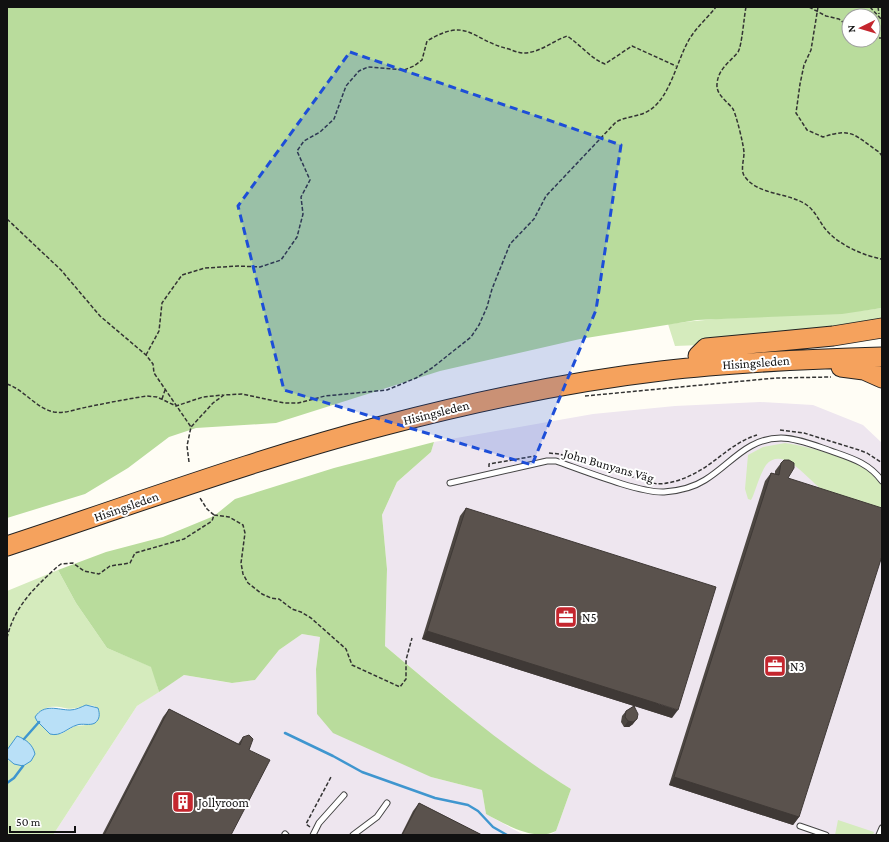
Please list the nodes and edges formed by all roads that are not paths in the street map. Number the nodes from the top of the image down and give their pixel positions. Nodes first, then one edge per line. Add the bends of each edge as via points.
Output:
1 (882, 328) edge
2 (882, 346) edge
3 (698, 356) junction
4 (882, 357) edge
5 (778, 360) junction
6 (882, 378) edge
7 (882, 481) edge
8 (450, 483) dead end
9 (7, 535) edge
10 (7, 546) edge
11 (344, 794) dead end
12 (387, 803) dead end
13 (800, 826) dead end
14 (882, 828) edge
15 (313, 835) edge
16 (353, 835) edge
17 (826, 835) edge
18 (879, 835) edge

1 - 3 highway via 833,336 706,348
2 - 3 highway, Hisingsleden via 807,348
3 - 9 highway, Hisingsleden via 552,376 418,405 260,450
4 - 5 highway, Hisingsleden
5 - 6 highway via 786,367 854,368
5 - 10 highway, Hisingsleden via 626,375 456,407 272,458
7 - 8 lane, John Bunyans Väg via 875,471 859,461 816,446 782,438 764,440 748,446 704,481 664,492 645,490 556,461 546,461
11 - 15 lane via 319,823
12 - 16 lane via 377,817
13 - 17 lane
14 - 18 lane

